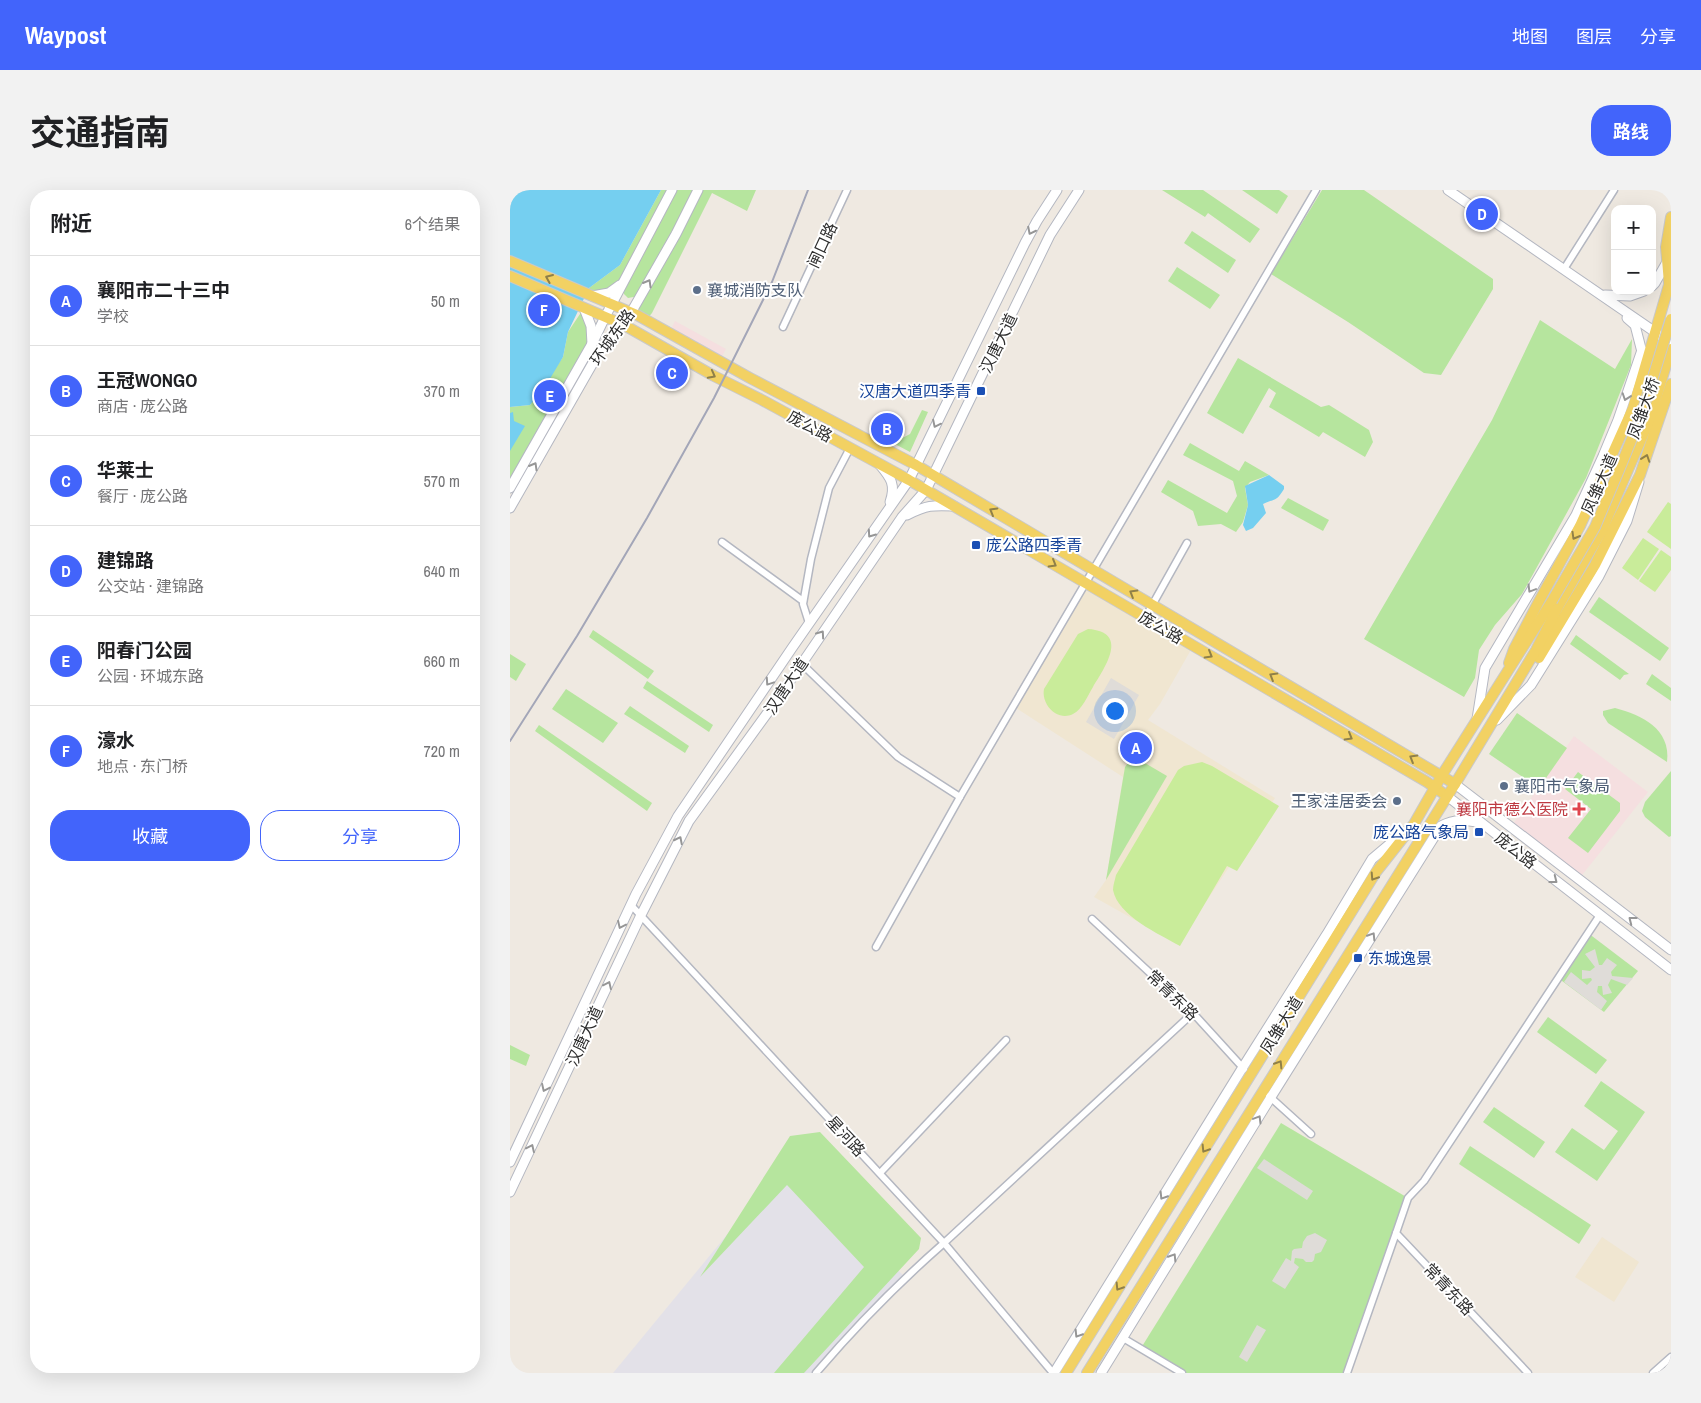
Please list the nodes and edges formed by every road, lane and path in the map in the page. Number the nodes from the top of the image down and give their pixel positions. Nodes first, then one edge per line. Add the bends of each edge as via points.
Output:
1 (672, 190) edge
2 (698, 190) edge
3 (847, 190) edge
4 (1057, 190) edge
5 (1079, 190) edge
6 (1316, 190) edge
7 (1448, 190) edge
8 (1614, 190) edge
9 (1671, 217) edge
10 (510, 261) edge
11 (1667, 262) junction
12 (1564, 269) junction
13 (510, 276) edge
14 (1656, 283) edge
15 (1670, 283) edge
16 (622, 284) junction
17 (590, 295) junction
18 (1601, 295) junction
19 (1633, 295) edge
20 (612, 304) junction
21 (583, 308) junction
22 (631, 312) junction
23 (605, 317) junction
24 (1671, 319) edge
25 (624, 326) junction
26 (783, 327) dead end
27 (1656, 333) junction
28 (1671, 343) edge
29 (592, 345) junction
30 (1671, 349) edge
31 (1642, 350) junction
32 (1645, 369) junction
33 (1671, 384) edge
34 (850, 448) junction
35 (923, 451) junction
36 (894, 454) junction
37 (876, 462) junction
38 (940, 462) junction
39 (916, 465) junction
40 (1640, 475) junction
41 (933, 477) junction
42 (909, 480) junction
43 (950, 486) junction
44 (510, 488) edge
45 (926, 490) junction
46 (956, 507) junction
47 (510, 508) edge
48 (888, 510) junction
49 (902, 517) junction
50 (722, 542) dead end
51 (1187, 543) dead end
52 (1094, 569) junction
53 (1086, 583) junction
54 (804, 601) junction
55 (1556, 603) junction
56 (1153, 604) junction
57 (1145, 618) junction
58 (809, 623) junction
59 (801, 664) junction
60 (1502, 681) junction
61 (1513, 686) junction
62 (1477, 720) junction
63 (1488, 729) junction
64 (1442, 775) junction
65 (1455, 784) junction
66 (1435, 788) junction
67 (1447, 796) junction
68 (960, 797) junction
69 (1481, 823) junction
70 (1414, 824) junction
71 (631, 904) junction
72 (641, 914) junction
73 (1600, 915) junction
74 (1092, 919) dead end
75 (876, 948) dead end
76 (1318, 948) junction
77 (1671, 950) edge
78 (1671, 970) edge
79 (1337, 972) junction
80 (1303, 991) junction
81 (1193, 1013) junction
82 (1324, 1013) junction
83 (1006, 1040) dead end
84 (1243, 1067) junction
85 (1250, 1075) junction
86 (1229, 1089) junction
87 (1263, 1090) junction
88 (1271, 1098) junction
89 (1216, 1130) junction
90 (1311, 1134) dead end
91 (1248, 1135) junction
92 (510, 1162) edge
93 (1212, 1171) junction
94 (880, 1173) junction
95 (510, 1192) edge
96 (1396, 1233) junction
97 (944, 1243) junction
98 (1123, 1338) junction
99 (1671, 1356) edge
100 (816, 1373) edge
101 (1054, 1373) edge
102 (1066, 1373) edge
103 (1087, 1373) edge
104 (1101, 1373) edge
105 (1182, 1373) edge
106 (1347, 1373) edge
107 (1528, 1373) edge
108 (1653, 1373) edge

1 - 16 main road, 环城东路
22 -> 2 main road, 环城东路
3 - 26 street, 闸口路
4 -> 35 main road, 汉唐大道 via 1029,236
5 - 38 main road, 汉唐大道 via 1050,235
6 - 52 street
7 - 12 main road
8 - 12 street
9 - 11 main road
17 -> 10 main road, 庞公路
11 - 14 main road
11 - 15 main road
12 - 18 main road
13 - 21 main road, 庞公路
15 - 27 main road, 凤雏大道
16 - 17 main road via 609,292
16 - 20 main road, 环城东路
17 - 20 main road, 庞公路
18 - 19 main road
18 - 27 main road
18 - 31 main road via 1635,325
20 - 22 main road, 庞公路
20 - 23 main road, 环城东路
21 - 23 main road, 庞公路
21 - 29 main road via 591,326
22 - 25 main road, 环城东路
22 - 36 main road, 庞公路
23 - 25 main road, 庞公路
23 - 29 main road, 环城东路
24 - 55 main road, 凤雏大桥, bridge via 1641,416 1619,472
25 -> 34 main road, 庞公路
47 -> 25 main road, 环城东路 via 602,347
27 - 28 main road
27 - 32 main road, 凤雏大道
29 - 44 main road, 环城东路
30 - 55 main road, 凤雏大桥 via 1649,420 1606,521
31 - 32 main road
31 -> 62 main road via 1618,420 1576,514 1485,668
32 -> 60 main road, 凤雏大道 via 1633,408 1580,526 1514,649
40 -> 33 main road, 凤雏大道
34 - 37 main road, 庞公路
34 - 54 street via 829,488
35 - 36 main road via 914,457
35 - 39 main road, 汉唐大道
36 - 39 main road, 庞公路
37 - 42 main road, 庞公路
37 - 48 main road via 889,476 894,488
38 - 41 main road, 汉唐大道
38 - 43 main road via 941,477
39 - 41 main road, 庞公路
39 - 42 main road, 汉唐大道
40 - 61 main road, 凤雏大道 via 1595,565 1535,665
40 - 63 main road via 1627,522 1599,576 1531,685
41 - 43 main road, 庞公路
41 - 45 main road, 汉唐大道
42 - 45 main road, 庞公路
42 - 48 main road, 汉唐大道
52 -> 43 main road, 庞公路
45 - 46 main road, 庞公路
45 - 49 main road, 汉唐大道
46 - 49 main road via 934,505
46 -> 53 main road, 庞公路
48 -> 58 main road, 汉唐大道
59 -> 49 main road, 汉唐大道
50 - 54 street
51 - 56 street
52 - 53 street
56 -> 52 main road, 庞公路
53 - 57 main road, 庞公路
53 - 68 street
54 - 58 street
55 - 60 main road, 凤雏大道
55 - 61 main road, 凤雏大道 via 1536,650
56 - 57 street
64 -> 56 main road, 庞公路
57 -> 66 main road, 庞公路
58 -> 71 main road, 汉唐大道 via 678,816
59 - 68 street via 898,757
72 -> 59 main road, 汉唐大道 via 689,821
60 - 62 main road, 凤雏大道
61 - 63 main road, 凤雏大道
62 - 64 main road, 凤雏大道
63 - 65 main road, 凤雏大道
64 - 65 main road, 庞公路
64 - 66 main road, 凤雏大道
65 - 67 main road, 凤雏大道
77 -> 65 main road, 庞公路
66 - 67 main road, 庞公路
66 - 70 main road, 凤雏大道
67 - 69 main road, 庞公路
67 - 79 main road, 凤雏大道
68 - 75 street
69 -> 73 main road, 庞公路
82 -> 69 main road via 1442,826 1462,819
70 - 76 main road via 1372,859
70 -> 80 main road, 凤雏大道 via 1376,872
71 - 72 street, 星河路
71 -> 92 main road, 汉唐大道
72 - 94 street, 星河路
95 -> 72 main road, 汉唐大道
73 - 78 main road, 庞公路
73 - 96 street via 1424,1181 1408,1198
74 - 81 street, 常青东路
76 - 80 main road
76 - 84 main road
79 - 82 main road
87 -> 79 main road, 凤雏大道
80 - 85 main road, 凤雏大道
81 - 84 street, 常青东路
81 - 97 street
82 - 88 main road
83 - 94 street
84 - 85 street, 常青东路
84 - 86 main road
85 - 89 main road, 凤雏大道
86 - 89 main road
86 -> 101 main road
87 - 88 street
87 - 93 main road, 凤雏大道
88 - 90 street
91 -> 88 main road
89 -> 102 main road, 凤雏大道
91 - 93 main road
98 -> 91 main road
93 - 103 main road, 凤雏大道
94 - 97 street, 星河路
96 - 106 street
96 - 107 street, 常青东路
97 - 100 street via 858,1324
97 - 101 street, 星河路
98 - 104 main road
98 - 105 street
99 - 108 street

